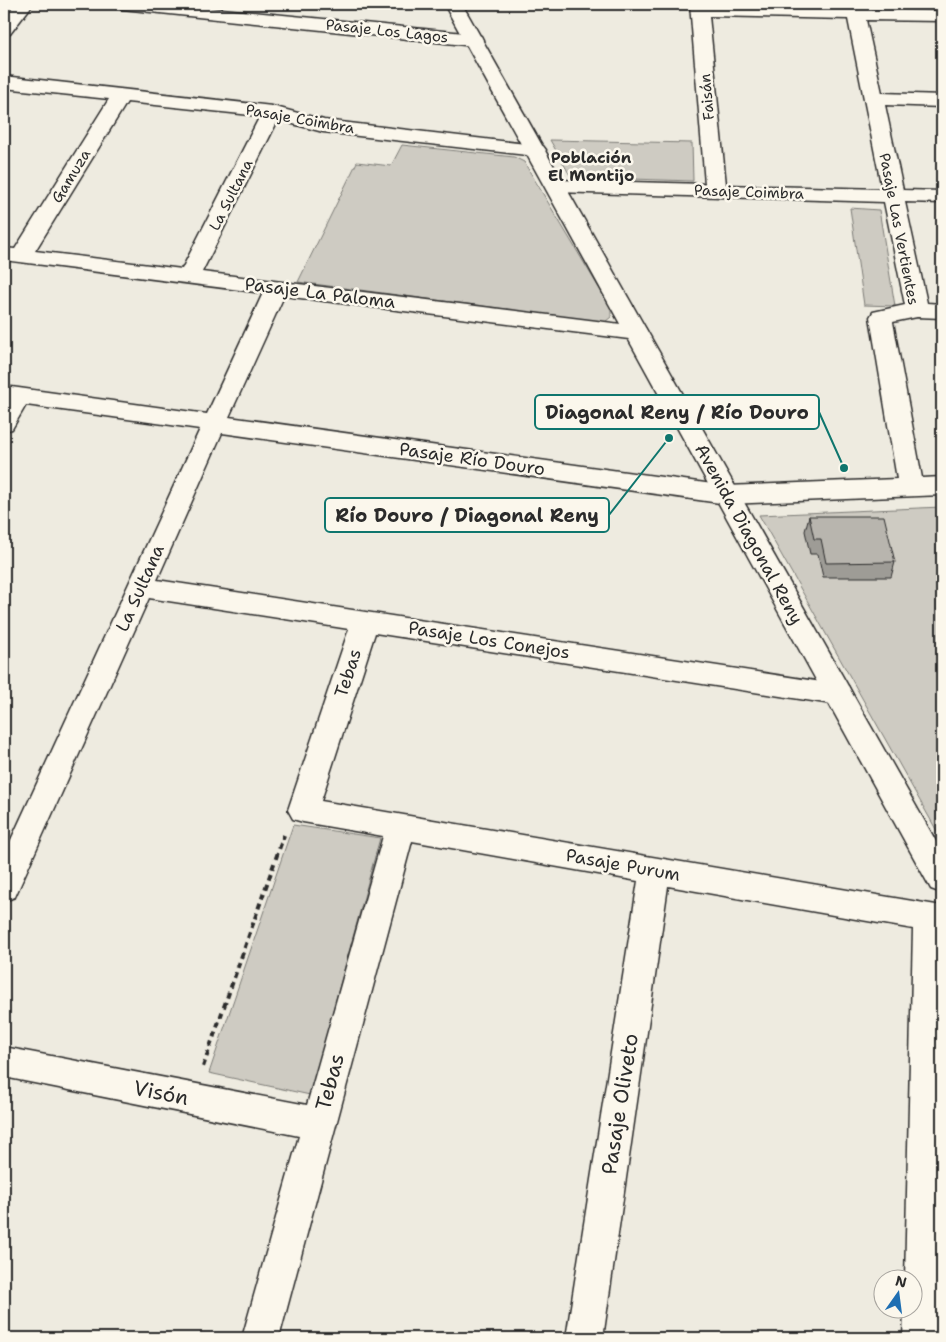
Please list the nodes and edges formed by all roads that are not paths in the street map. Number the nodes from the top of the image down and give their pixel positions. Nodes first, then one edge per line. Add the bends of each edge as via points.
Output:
1 (24, 4) edge
2 (122, 4) edge
3 (453, 4) edge
4 (699, 7) edge
5 (855, 9) edge
6 (942, 16) edge
7 (4, 30) edge
8 (474, 40) junction
9 (4, 82) edge
10 (121, 95) junction
11 (874, 99) junction
12 (942, 101) edge
13 (272, 112) junction
14 (536, 150) junction
15 (556, 186) junction
16 (716, 191) junction
17 (894, 196) junction
18 (942, 198) edge
19 (12, 255) edge
20 (189, 277) junction
21 (276, 288) junction
22 (917, 310) junction
23 (942, 311) edge
24 (637, 333) junction
25 (11, 395) edge
26 (4, 423) edge
27 (215, 424) junction
28 (942, 486) edge
29 (911, 487) junction
30 (726, 495) junction
31 (141, 587) junction
32 (365, 621) junction
33 (838, 694) junction
34 (303, 810) joint
35 (401, 827) junction
36 (655, 870) junction
37 (942, 880) edge
38 (4, 888) edge
39 (936, 918) edge
40 (4, 1062) edge
41 (319, 1124) junction
42 (260, 1338) edge
43 (584, 1338) edge
44 (922, 1338) edge

1 - 7 street
2 - 8 street, Pasaje Los Lagos
3 - 8 street, Avenida Diagonal Reny
4 - 5 street
4 - 16 street, Faisán
5 - 6 street
5 - 11 street, Pasaje Las Vertientes
8 - 14 street, Avenida Diagonal Reny
9 - 10 street, Pasaje Coimbra
10 - 13 street, Pasaje Coimbra
10 - 19 street, Gamuza
11 - 12 street
11 - 17 street, Pasaje Las Vertientes
13 - 14 street, Pasaje Coimbra via 323,126
13 - 20 street, La Sultana
14 - 15 street, Avenida Diagonal Reny
15 - 16 street, Pasaje Coimbra
15 - 24 street, Avenida Diagonal Reny
16 - 17 street, Pasaje Coimbra
17 - 18 street, Pasaje Coimbra
17 - 22 street, Pasaje Las Vertientes
19 - 20 street, Pasaje La Paloma
20 - 21 street, Pasaje La Paloma
21 - 24 street, Pasaje La Paloma
21 - 27 street, La Sultana
22 - 23 street
22 - 29 street, Pasaje Las Vertientes via 881,317
24 - 30 street, Avenida Diagonal Reny
25 - 26 street
25 - 27 street, Pasaje Río Douro
27 - 30 street, Pasaje Río Douro
27 - 31 street, La Sultana
28 - 29 street, Pasaje Río Douro
29 - 30 street, Pasaje Río Douro
30 - 33 street, Avenida Diagonal Reny
31 - 32 street, Pasaje Los Conejos
31 - 38 street, La Sultana
32 - 33 street, Pasaje Los Conejos
32 - 34 street, Tebas
33 - 37 street, Avenida Diagonal Reny
34 - 35 street, Pasaje Purum
35 - 36 street, Pasaje Purum
35 - 41 street, Tebas
36 - 39 street, Pasaje Purum
36 - 43 street, Pasaje Oliveto
39 - 44 street
40 - 41 street, Visón
41 - 42 street, Tebas

